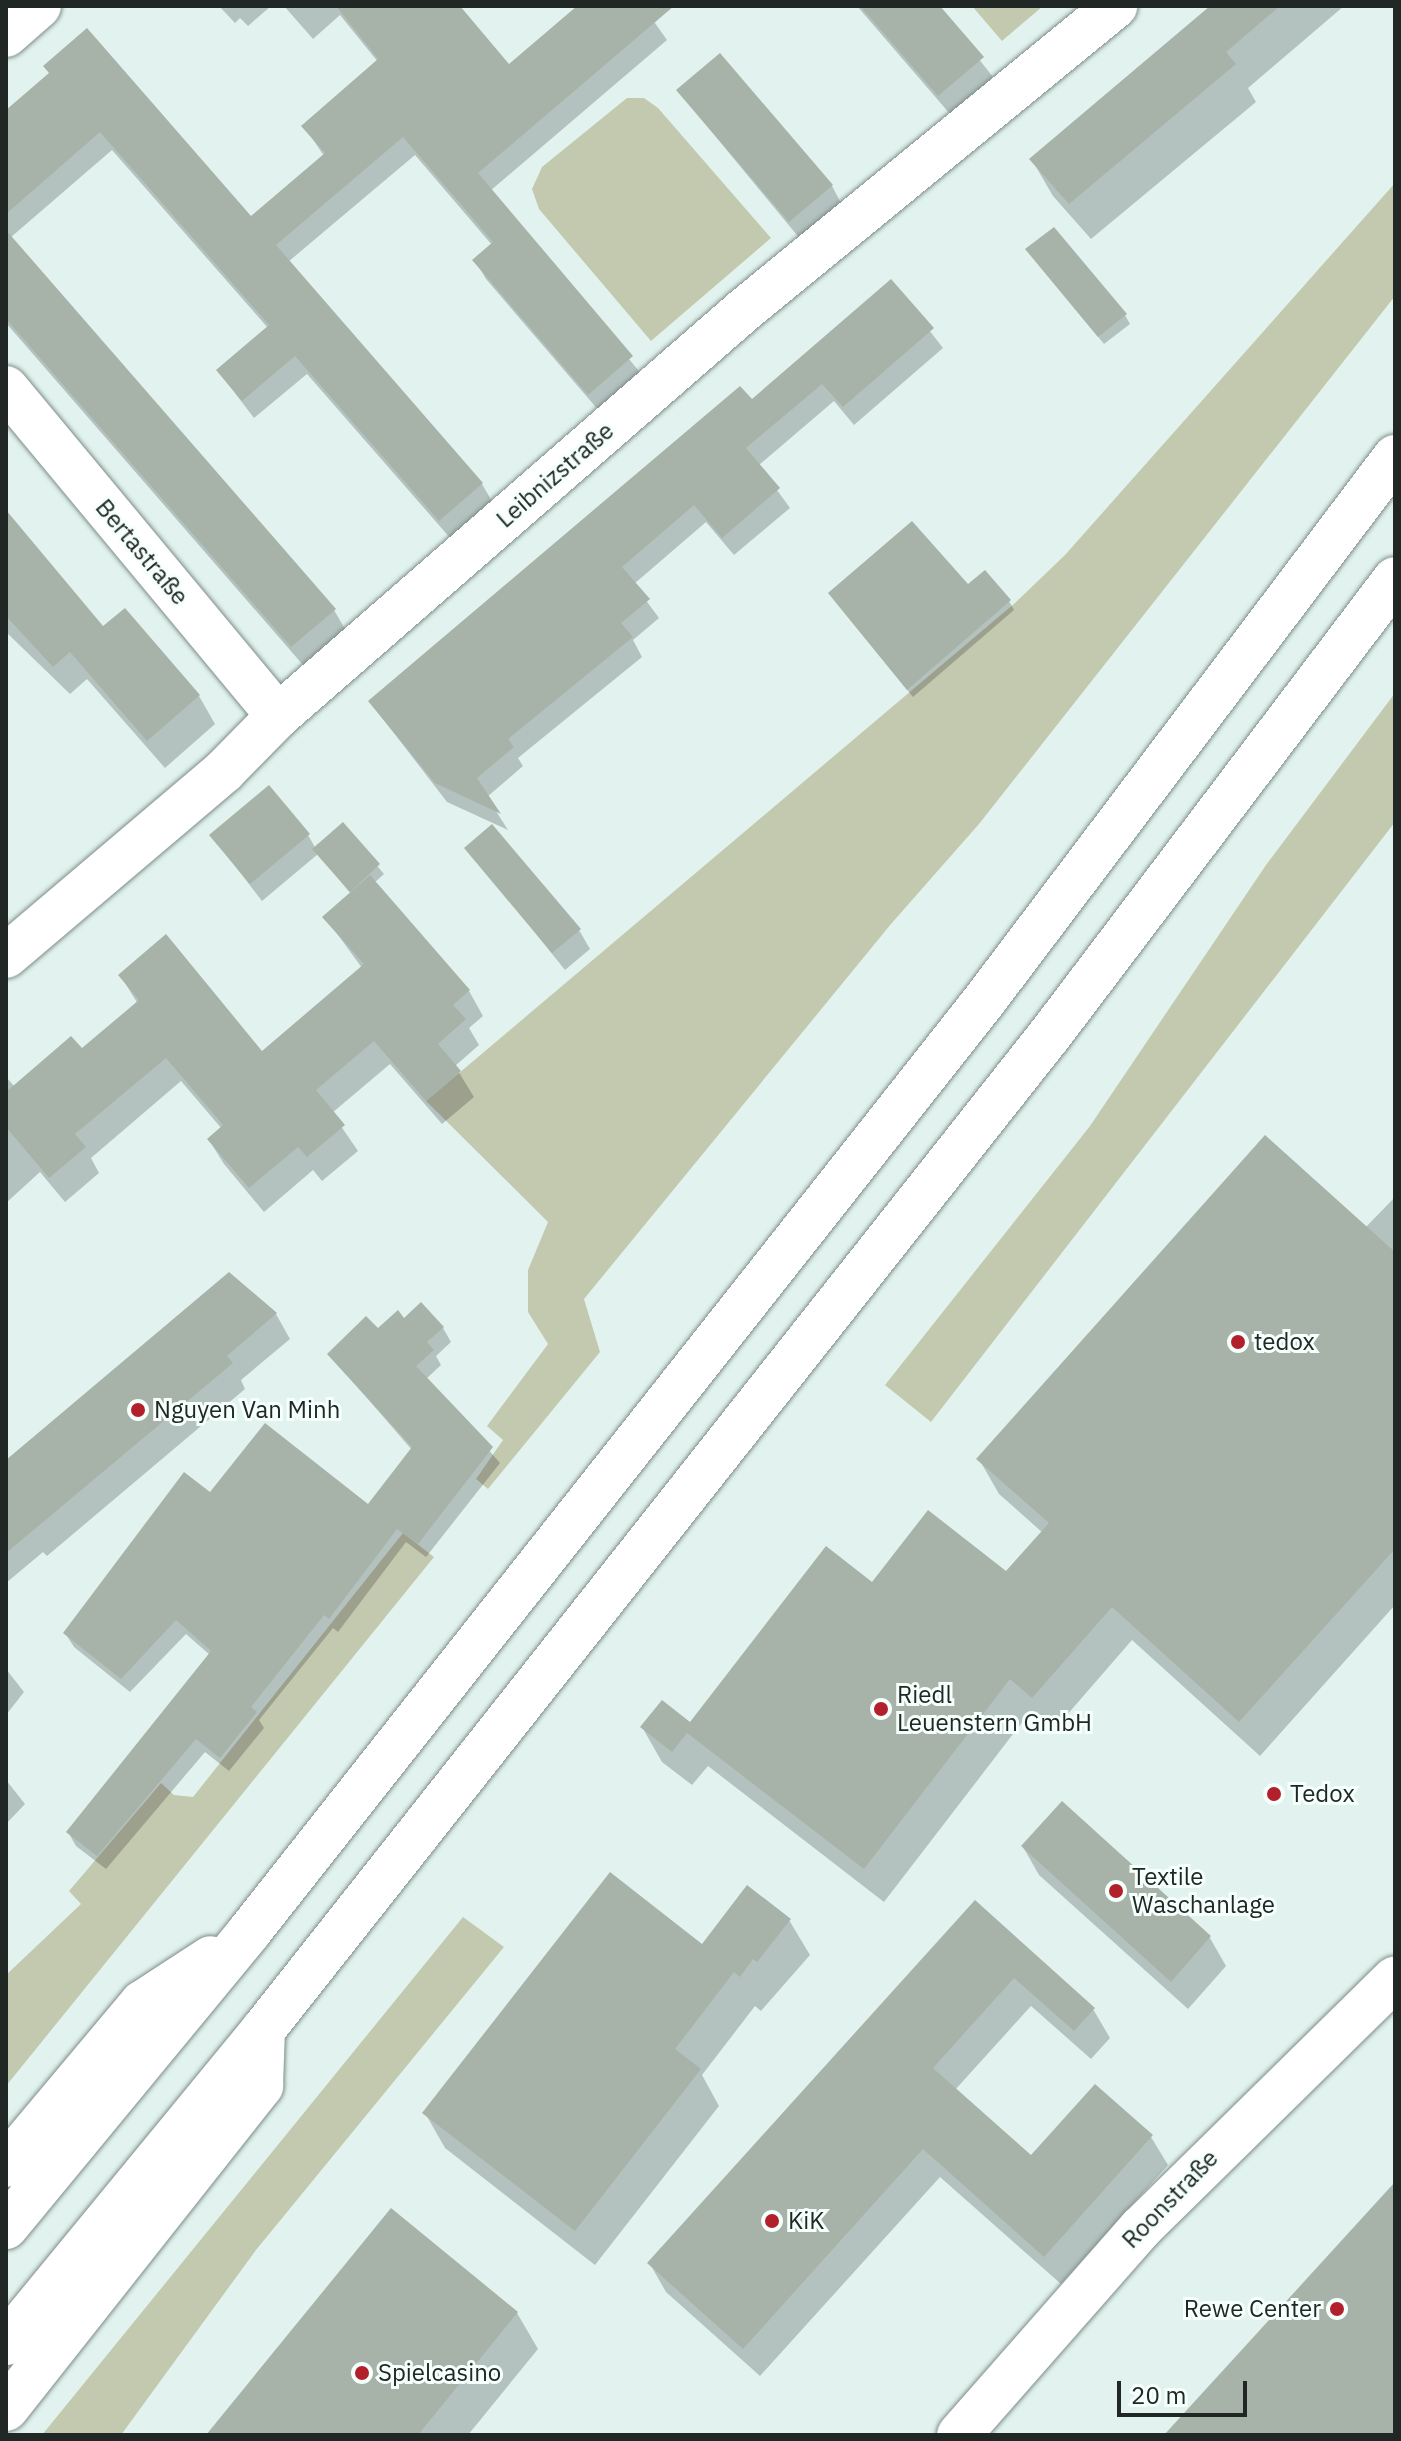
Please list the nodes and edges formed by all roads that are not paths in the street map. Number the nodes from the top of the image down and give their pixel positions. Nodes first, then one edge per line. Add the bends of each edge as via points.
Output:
1 (39, 6) edge
2 (1115, 6) edge
3 (6, 35) edge
4 (6, 388) edge
5 (1395, 457) edge
6 (1395, 579) edge
7 (278, 716) junction
8 (6, 956) edge
9 (249, 1932) junction
10 (1395, 1978) edge
11 (263, 2030) junction
12 (6, 2165) edge
13 (6, 2227) edge
14 (6, 2343) edge
15 (6, 2409) edge
16 (959, 2435) edge

1 - 3 main road
2 - 7 main road, Leibnizstraße via 803,259
4 - 7 main road, Bertastraße
5 - 9 main road via 984,1001
6 - 11 main road via 1049,1036
7 - 8 main road, Leibnizstraße via 224,771
9 - 12 main road via 142,2003
9 - 13 main road
10 - 16 main road, Roonstraße via 1141,2228
11 - 14 main road
11 - 15 main road via 261,2086

